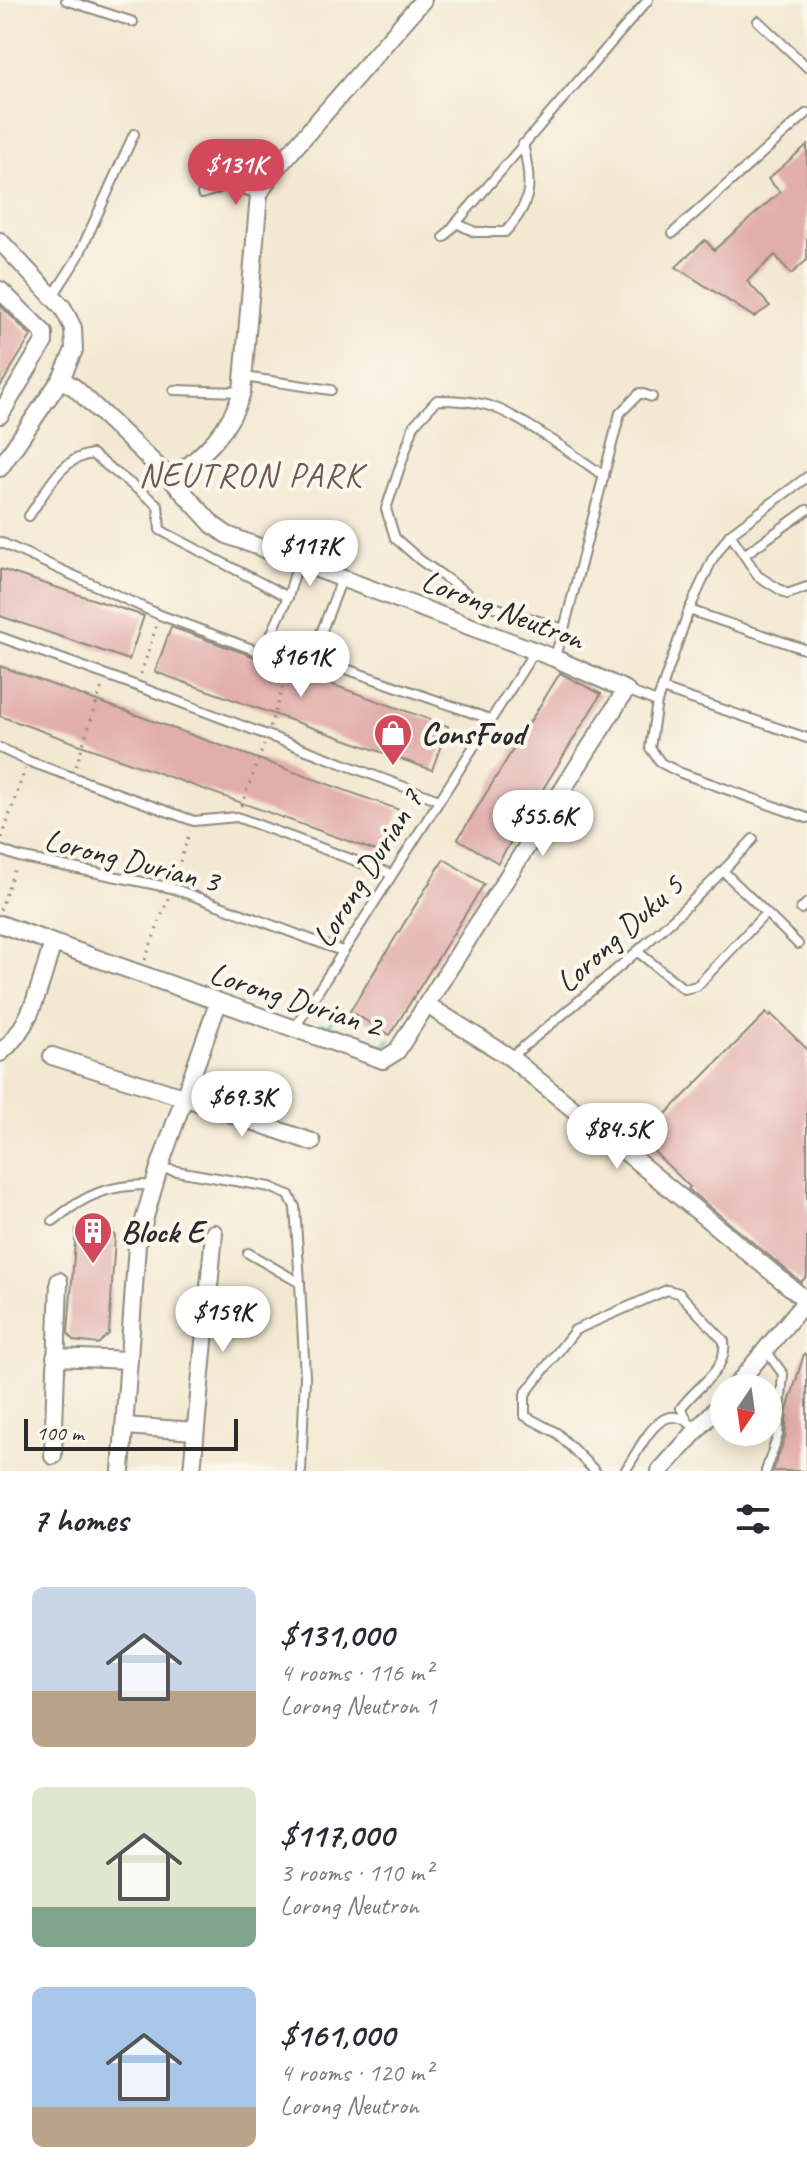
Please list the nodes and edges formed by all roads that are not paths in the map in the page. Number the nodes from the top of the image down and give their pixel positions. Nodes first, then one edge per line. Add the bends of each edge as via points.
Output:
1 (66, 0) edge
2 (423, 0) edge
3 (648, 0) edge
4 (758, 21) dead end
5 (133, 22) dead end
6 (807, 67) edge
7 (807, 113) edge
8 (134, 134) dead end
9 (523, 144) junction
10 (202, 194) dead end
11 (259, 194) junction
12 (456, 223) junction
13 (673, 233) dead end
14 (444, 237) dead end
15 (0, 241) edge
16 (0, 290) edge
17 (52, 296) junction
18 (61, 379) junction
19 (243, 384) junction
20 (174, 390) dead end
21 (331, 390) dead end
22 (652, 397) dead end
23 (0, 415) edge
24 (1, 469) edge
25 (604, 476) junction
26 (807, 477) edge
27 (172, 480) junction
28 (807, 510) edge
29 (29, 516) dead end
30 (730, 534) junction
31 (0, 542) edge
32 (744, 555) junction
33 (298, 563) junction
34 (342, 578) junction
35 (807, 587) edge
36 (288, 597) junction
37 (689, 610) junction
38 (564, 629) junction
39 (0, 637) edge
40 (807, 650) edge
41 (534, 652) junction
42 (263, 653) junction
43 (312, 656) junction
44 (554, 658) junction
45 (662, 689) junction
46 (626, 690) junction
47 (657, 702) junction
48 (490, 719) junction
49 (807, 738) edge
50 (0, 748) edge
51 (439, 800) junction
52 (807, 818) edge
53 (753, 839) dead end
54 (0, 848) edge
55 (723, 871) junction
56 (391, 874) junction
57 (766, 913) junction
58 (0, 924) edge
59 (53, 943) junction
60 (798, 944) dead end
61 (342, 951) junction
62 (638, 952) junction
63 (218, 1003) junction
64 (427, 1005) junction
65 (294, 1029) junction
66 (0, 1053) edge
67 (52, 1056) dead end
68 (511, 1058) junction
69 (186, 1098) junction
70 (312, 1142) dead end
71 (156, 1176) junction
72 (53, 1221) dead end
73 (214, 1233) dead end
74 (248, 1253) dead end
75 (59, 1281) dead end
76 (300, 1283) junction
77 (806, 1302) edge
78 (767, 1352) junction
79 (55, 1357) junction
80 (129, 1360) junction
81 (747, 1374) edge
82 (710, 1411) edge
83 (692, 1425) junction
84 (125, 1426) junction
85 (195, 1431) junction
86 (53, 1456) dead end
87 (121, 1471) edge
88 (192, 1471) edge
89 (301, 1471) edge
90 (595, 1471) edge
91 (625, 1471) edge
92 (660, 1471) edge
93 (766, 1471) edge

1 - 5 lane
2 - 11 street
3 - 9 lane
4 - 6 lane
7 - 13 lane
8 - 17 lane via 78,257
9 - 12 lane
9 - 12 lane via 530,175 520,216 505,232 475,232
10 - 11 lane via 228,185
11 - 19 street
12 - 14 lane
15 - 17 street
16 - 23 street via 44,333 44,342
17 - 18 street via 73,328 74,350
18 - 24 street
18 - 27 street, Lorong Neutron
19 - 20 lane
19 - 21 lane
19 - 27 street via 233,417 212,447
22 - 25 lane via 640,393 620,413
25 - 38 lane
25 - 38 lane via 490,405 437,400 414,425 386,509 395,538 481,603
26 - 30 lane
27 - 33 street, Lorong Neutron via 227,535
28 - 32 lane
29 - 36 lane via 62,468 77,456 92,454 158,505 160,530
30 - 32 lane
30 - 37 lane
31 - 42 lane via 160,615
32 - 35 lane via 758,576 787,594
33 - 34 street, Lorong Neutron
33 - 36 lane
34 - 41 street, Lorong Neutron
34 - 43 lane
36 - 42 lane
37 - 40 lane
37 - 45 lane
38 - 44 lane
39 - 51 lane
41 - 44 street, Lorong Neutron
41 - 48 lane, Lorong Durian 7
42 - 43 lane
43 - 48 lane
44 - 46 street, Lorong Neutron
45 - 47 lane
45 - 49 lane
46 - 47 lane, Lorong Neutron
46 - 64 street, Lorong Durian 2
47 - 52 lane via 650,748 661,763
48 - 51 lane, Lorong Durian 7
50 - 56 lane via 194,821 237,817
51 - 56 lane, Lorong Durian 7
53 - 55 lane, Lorong Duku 5
54 - 61 lane, Lorong Durian 3 via 19,857 172,888
55 - 57 lane
55 - 62 lane, Lorong Duku 5
56 - 61 lane, Lorong Durian 7
57 - 60 lane
57 - 62 lane via 697,986 684,989
58 - 59 street, Lorong Durian 2
59 - 63 street, Lorong Durian 2
59 - 66 street via 28,1021
61 - 65 lane, Lorong Durian 7
62 - 68 lane, Lorong Duku 5
63 - 65 street, Lorong Durian 2
63 - 69 street
64 - 65 street, Lorong Durian 2 via 397,1051 383,1060
64 - 68 street
67 - 69 street
68 - 77 street
69 - 70 street
69 - 71 street
71 - 72 lane via 100,1190
71 - 76 lane via 270,1187 289,1195 295,1207
71 - 80 street via 137,1245
73 - 85 street
74 - 76 lane
75 - 79 street
76 - 89 lane via 305,1377
77 - 78 street
78 - 81 street
78 - 93 lane via 783,1374 778,1435
79 - 80 street
79 - 86 street
80 - 84 street
82 - 83 street
83 - 90 lane via 681,1408 722,1364 724,1341 679,1293 667,1290 575,1330 525,1394 525,1416 557,1433
83 - 91 lane via 673,1415 662,1418
83 - 92 street
84 - 85 street
84 - 87 street
85 - 88 street

